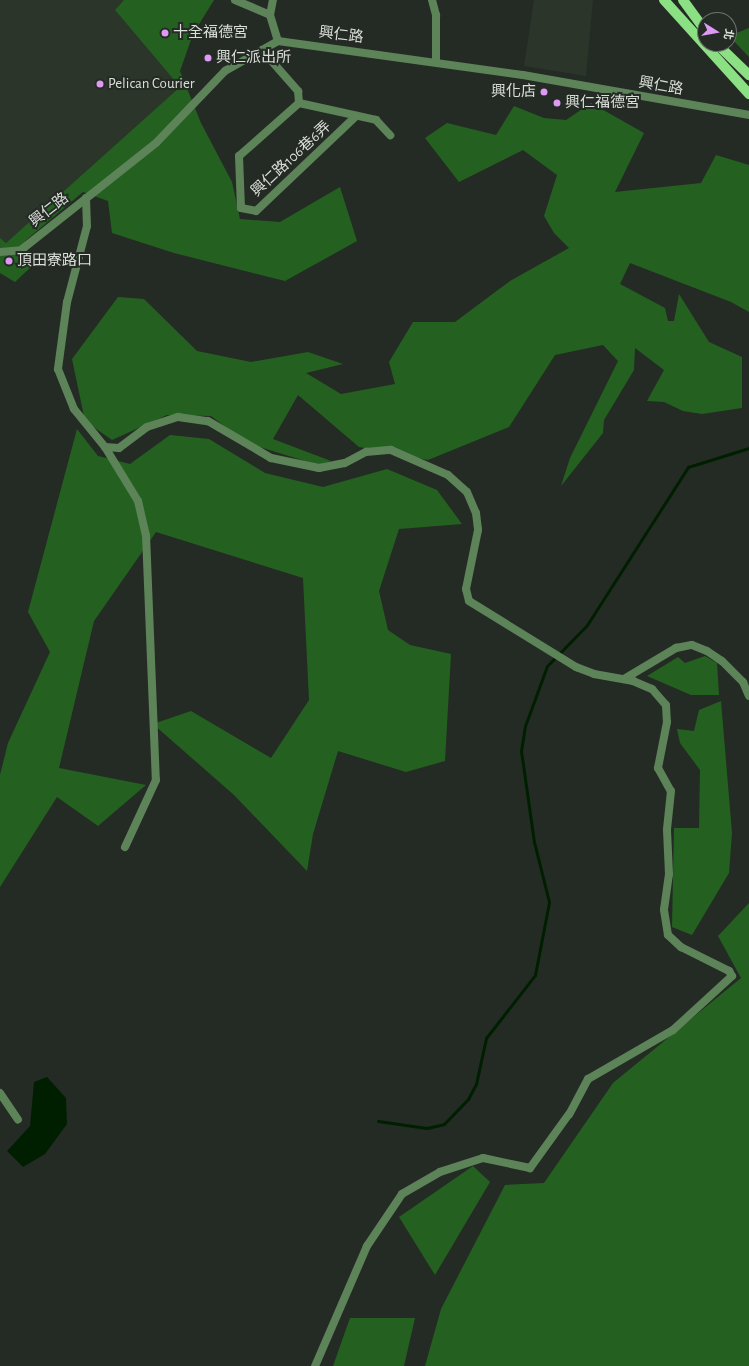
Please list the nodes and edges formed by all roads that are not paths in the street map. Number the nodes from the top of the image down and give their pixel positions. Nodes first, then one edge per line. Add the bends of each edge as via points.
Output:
1 (235, 0) edge
2 (273, 0) edge
3 (432, 0) edge
4 (664, 0) edge
5 (683, 0) edge
6 (270, 15) junction
7 (697, 19) edge
8 (278, 41) junction
9 (262, 50) junction
10 (725, 52) edge
11 (436, 62) junction
12 (749, 75) edge
13 (749, 94) edge
14 (299, 103) junction
15 (749, 115) edge
16 (356, 116) junction
17 (390, 135) dead end
18 (86, 198) junction
19 (0, 252) edge
20 (105, 447) junction
21 (624, 679) junction
22 (749, 696) edge
23 (125, 847) dead end
24 (0, 1093) edge
25 (18, 1120) dead end
26 (315, 1366) edge

1 - 6 street
2 - 6 street
3 - 11 street via 436,15
4 - 13 main road
5 - 7 main road
6 - 8 street
8 - 9 street, 興仁路
8 - 11 street, 興仁路
9 - 14 street via 298,91
9 - 18 street, 興仁路 via 225,71 156,143
10 - 12 main road
11 - 15 street, 興仁路
14 - 16 street
14 - 16 street, 興仁路106巷6弄 via 239,156 241,208 256,210
16 - 17 street via 376,120
18 - 19 street, 興仁路 via 21,250
18 - 20 street via 87,226 67,302 58,369 74,408
20 - 21 street via 118,448 147,427 178,417 208,422 270,458 319,468 345,463 366,452 391,450 448,475 466,492 476,513 478,530 466,589 469,601 576,668
20 - 23 street via 138,501 146,535 156,780
21 - 22 street via 676,648 692,645 722,661 742,682
21 - 26 street via 652,689 666,704 668,722 658,768 671,791 667,830 669,874 664,910 668,935 682,947 729,971 732,976 673,1030 588,1079 569,1114 530,1168 483,1158 440,1172 402,1194 368,1246
24 - 25 street

